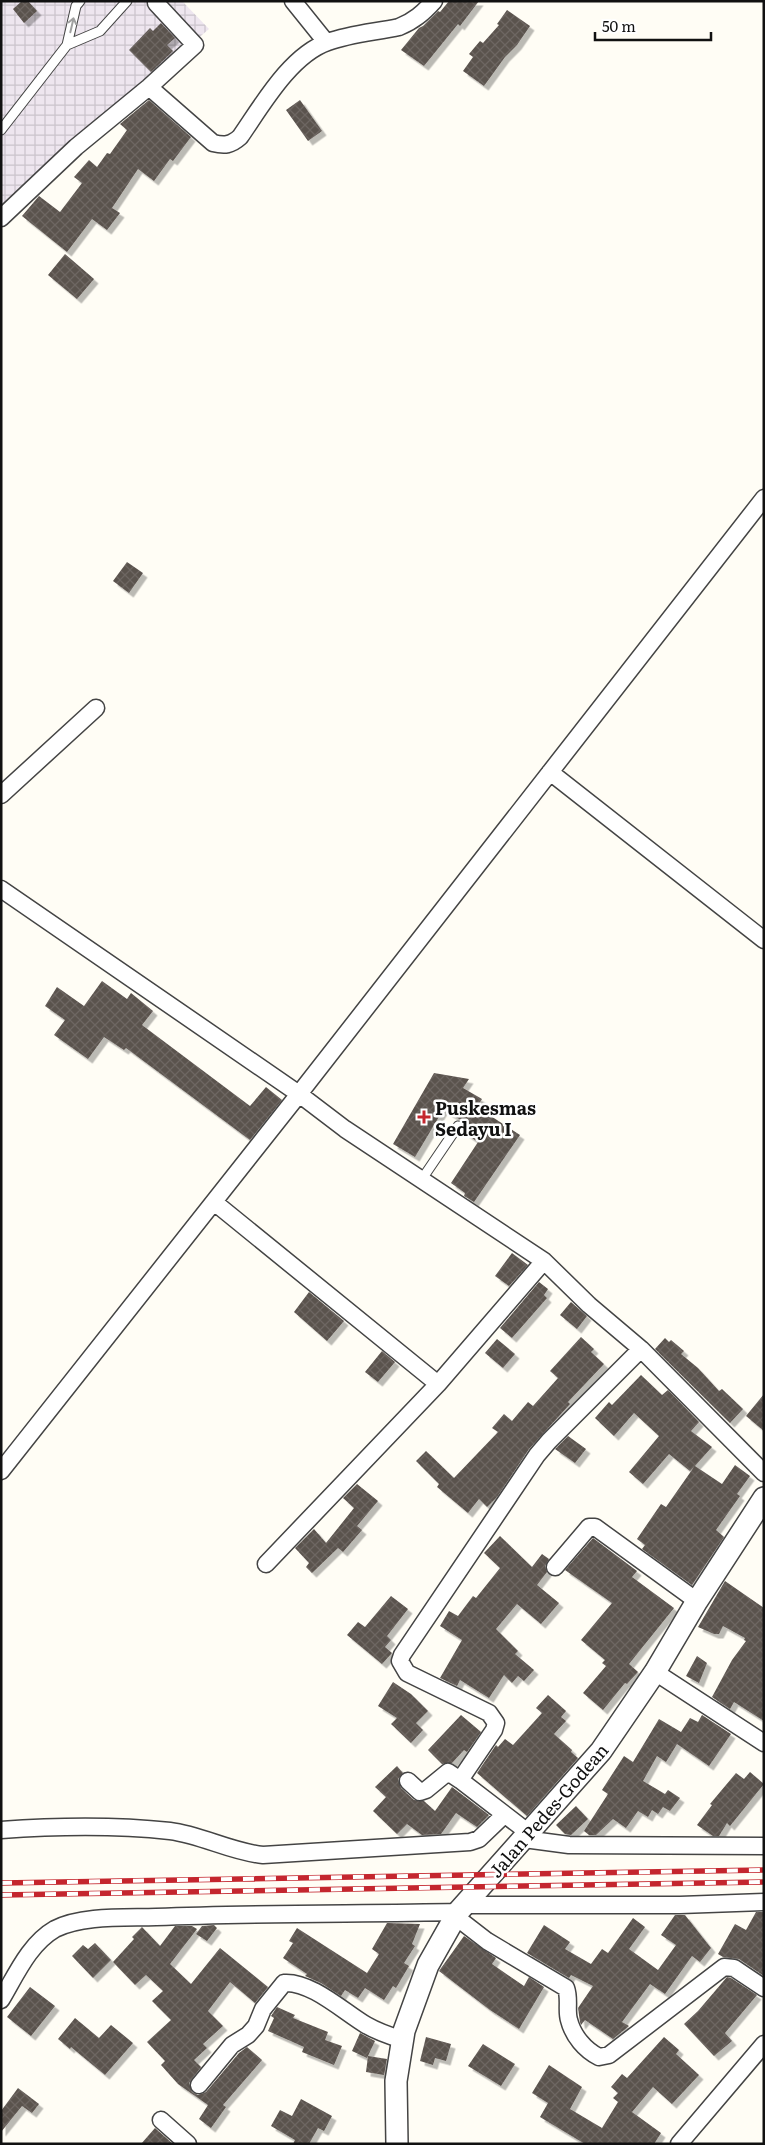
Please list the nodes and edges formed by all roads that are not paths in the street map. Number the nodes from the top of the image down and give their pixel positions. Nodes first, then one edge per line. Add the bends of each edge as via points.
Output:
1 (80, 1) edge
2 (127, 1) edge
3 (158, 1) edge
4 (292, 1) edge
5 (434, 1) edge
6 (326, 42) junction
7 (67, 45) junction
8 (149, 87) junction
9 (1, 130) edge
10 (1, 218) edge
11 (764, 498) edge
12 (96, 708) dead end
13 (550, 772) junction
14 (1, 794) edge
15 (1, 889) edge
16 (764, 940) edge
17 (299, 1094) junction
18 (458, 1126) dead end
19 (422, 1179) junction
20 (214, 1202) junction
21 (544, 1261) junction
22 (641, 1349) junction
23 (438, 1384) junction
24 (1, 1471) edge
25 (764, 1472) edge
26 (764, 1498) edge
27 (266, 1564) dead end
28 (555, 1568) dead end
29 (697, 1602) junction
30 (655, 1672) junction
31 (764, 1744) edge
32 (460, 1780) junction
33 (408, 1781) dead end
34 (504, 1815) junction
35 (1, 1830) edge
36 (526, 1836) junction
37 (764, 1846) edge
38 (764, 1902) edge
39 (460, 1912) junction
40 (764, 1988) edge
41 (1, 2000) edge
42 (403, 2040) junction
43 (764, 2044) edge
44 (199, 2084) dead end
45 (161, 2120) dead end
46 (188, 2144) edge
47 (397, 2144) edge
48 (679, 2144) edge

7 -> 1 lane
2 - 7 lane via 100,31
3 - 8 street via 156,3 195,45
4 - 6 street
5 - 6 street via 417,19 400,27
6 - 8 street via 285,73 233,144 213,144
7 - 9 lane
8 - 10 street via 76,147
11 - 13 street
12 - 14 street
13 - 16 street
13 - 17 street
15 - 17 street
17 - 19 street via 345,1129
17 - 20 street
18 - 19 lane
19 - 21 street
20 - 23 street
20 - 24 street
21 - 22 street
21 - 23 street
22 - 25 street
22 - 32 street via 537,1455 402,1655 400,1661 407,1673 494,1717 494,1730
23 - 27 street
26 - 29 street, Jalan Pedes-Godean
28 - 29 street via 589,1527 595,1527
29 - 30 street, Jalan Pedes-Godean
30 - 31 street
30 - 36 street, Jalan Pedes-Godean via 601,1751
32 - 33 street via 448,1772 420,1792
32 - 34 street
34 - 35 street via 479,1839 470,1842 263,1855 244,1853 171,1832 57,1826
34 - 36 street
36 - 37 street via 539,1842 568,1845
36 - 39 street, Jalan Pedes-Godean
38 - 39 street
39 - 40 street via 487,1941 566,1988 569,2020 584,2047 599,2057 609,2055 724,1967 734,1968
39 - 41 street via 223,1914 70,1924 38,1941
39 - 42 street, Jalan Pedes-Godean via 428,1965
42 - 44 street via 368,2026 300,1985 284,1983 263,2009 256,2026 232,2045
42 - 47 street, Jalan Pedes-Godean via 396,2081
43 - 48 street
45 - 46 street

